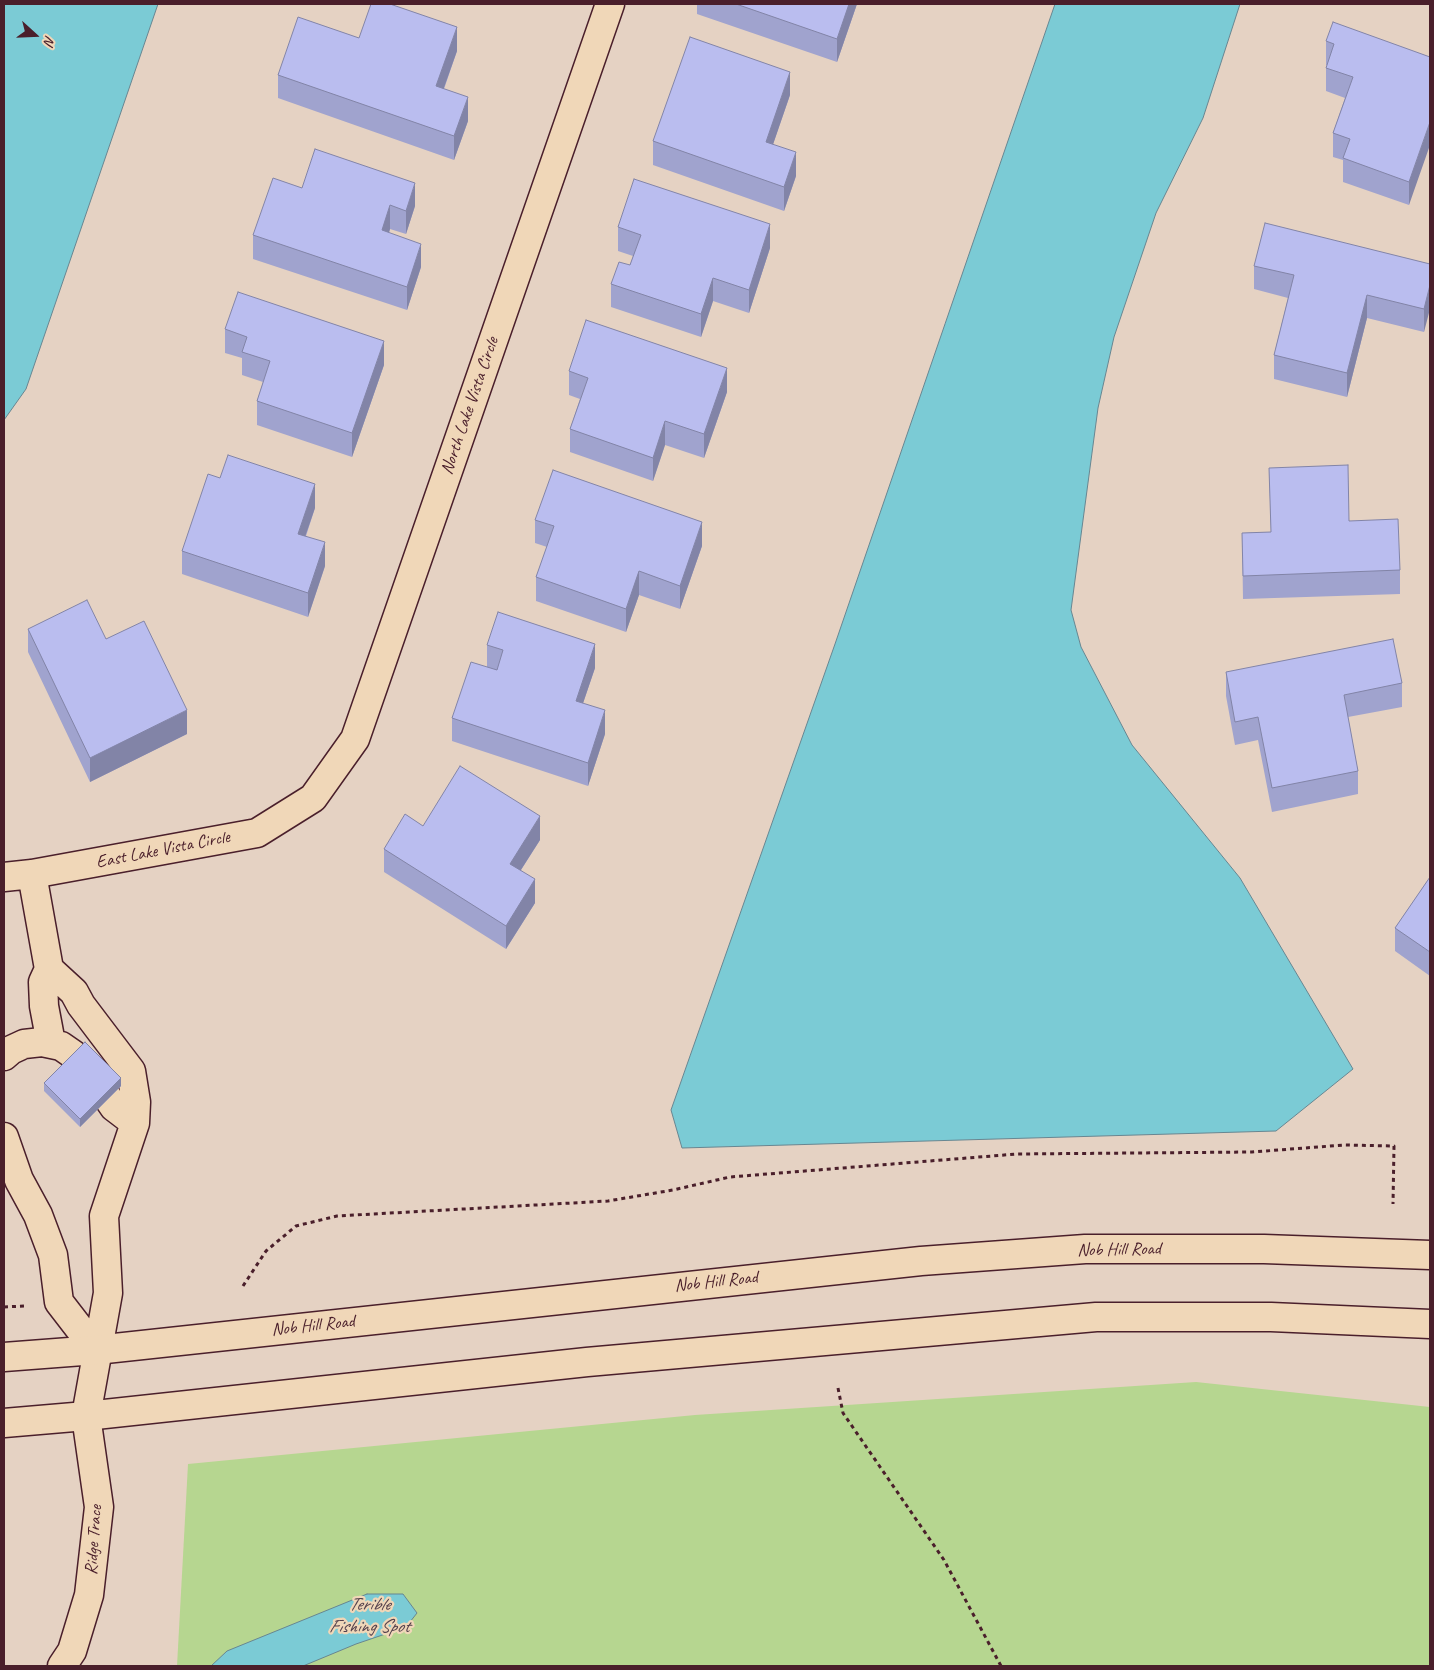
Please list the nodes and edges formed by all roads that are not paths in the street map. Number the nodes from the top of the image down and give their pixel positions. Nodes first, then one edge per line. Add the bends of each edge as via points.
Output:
1 (610, 4) edge
2 (313, 798) joint
3 (32, 874) junction
4 (4, 877) edge
5 (49, 969) junction
6 (4, 1056) edge
7 (101, 1088) edge
8 (135, 1123) junction
9 (4, 1137) edge
10 (1430, 1255) edge
11 (1430, 1324) edge
12 (96, 1350) junction
13 (4, 1357) edge
14 (86, 1416) junction
15 (4, 1422) edge
16 (62, 1666) edge

1 - 2 main road, North Lake Vista Circle via 355,739
2 - 3 main road, East Lake Vista Circle via 257,833
3 - 4 main road, East Lake Vista Circle
3 - 5 main road
5 - 6 main road via 43,982 44,1006 62,1049 42,1042 24,1044
5 - 8 main road, Ridge Trace via 74,992 131,1071 136,1102
7 - 8 main road via 114,1107
8 - 12 main road, Ridge Trace via 104,1216 108,1293
9 - 12 main road via 19,1180 38,1215 53,1255 60,1302
10 - 12 main road, Nob Hill Road via 1264,1249 1085,1249 930,1260
11 - 14 main road via 1271,1317 1096,1317 587,1362
12 - 13 main road, Nob Hill Road
12 - 14 main road, Ridge Trace
14 - 15 main road
14 - 16 main road, Ridge Trace via 99,1507 89,1594 72,1651

